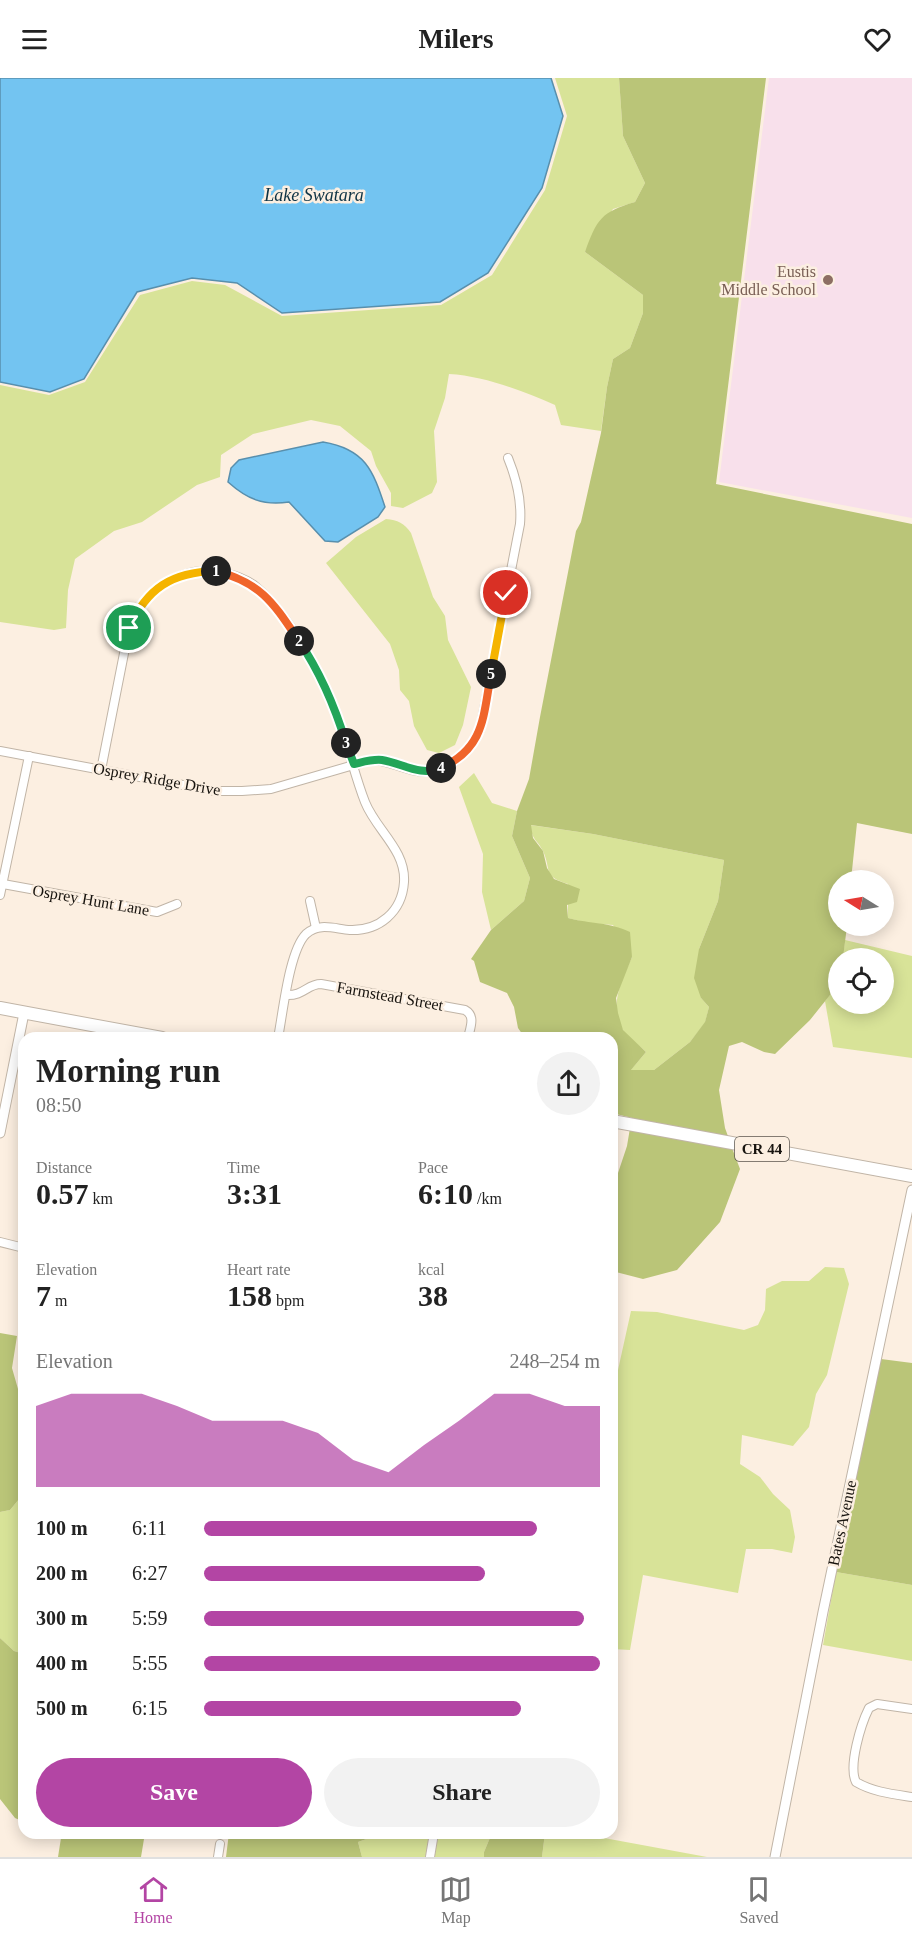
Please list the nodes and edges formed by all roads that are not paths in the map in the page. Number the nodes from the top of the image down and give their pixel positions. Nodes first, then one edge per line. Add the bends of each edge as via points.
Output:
1 (508, 458) dead end
2 (0, 751) edge
3 (29, 756) junction
4 (354, 764) junction
5 (101, 770) junction
6 (3, 884) junction
7 (0, 895) edge
8 (310, 901) dead end
9 (177, 904) dead end
10 (316, 928) junction
11 (286, 995) junction
12 (0, 1008) edge
13 (24, 1012) junction
14 (20, 1032) edge
15 (130, 1032) edge
16 (279, 1032) edge
17 (469, 1032) edge
18 (18, 1042) edge
19 (618, 1122) edge
20 (0, 1132) edge
21 (912, 1176) edge
22 (912, 1190) edge
23 (0, 1242) edge
24 (18, 1246) edge
25 (912, 1709) edge
26 (912, 1797) edge
27 (433, 1839) edge
28 (220, 1844) dead end
29 (218, 1857) edge
30 (430, 1857) edge
31 (775, 1857) edge

1 - 4 street, Osprey Ridge Drive via 520,497 520,524 480,730 470,749 455,762 434,771 414,770 383,760
2 - 3 street, Osprey Ridge Drive
3 - 5 street, Osprey Ridge Drive
3 - 6 street
4 - 5 street, Osprey Ridge Drive via 271,789 242,791
4 - 5 street via 312,660 278,610 254,586 217,571 174,578 138,609 129,628
4 - 10 street via 369,812 403,867 401,899 392,914 366,930
6 - 7 street
6 - 9 street, Osprey Hunt Lane via 157,912
8 - 10 street
10 - 11 street via 299,944
11 - 16 street
11 - 17 street, Farmstead Street via 321,984 465,1010 472,1019
12 - 13 main road
13 - 14 street
13 - 15 main road
18 - 20 street
19 - 21 main road, CR 44
22 - 31 street, Bates Avenue
23 - 24 street
25 - 26 street via 876,1704 869,1708 861,1728 853,1774 864,1787
27 - 30 street
28 - 29 street

